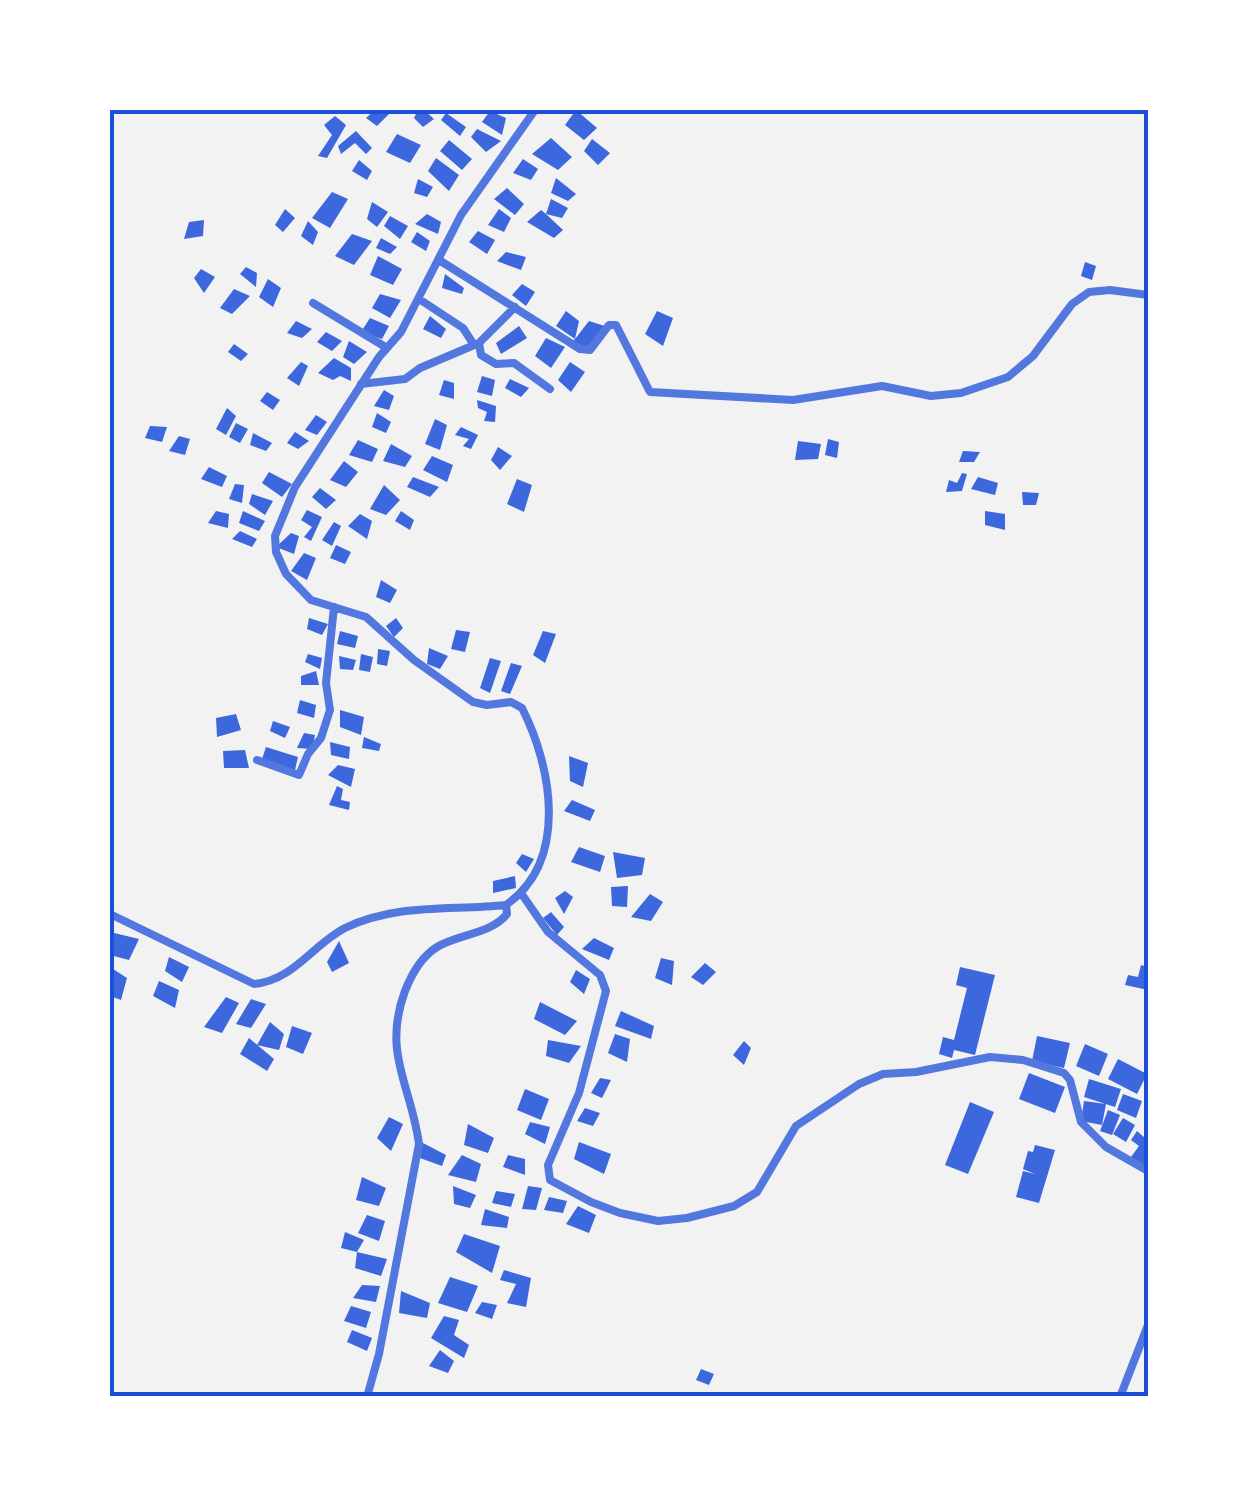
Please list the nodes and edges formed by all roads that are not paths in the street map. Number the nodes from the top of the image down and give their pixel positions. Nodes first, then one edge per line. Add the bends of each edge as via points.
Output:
1 (535, 110) edge
2 (439, 260) junction
3 (1148, 295) edge
4 (419, 300) junction
5 (313, 304) dead end
6 (515, 307) junction
7 (476, 344) junction
8 (387, 348) junction
9 (361, 384) junction
10 (550, 389) dead end
11 (334, 607) junction
12 (257, 760) dead end
13 (521, 893) junction
14 (506, 905) junction
15 (110, 914) edge
16 (1148, 1171) edge
17 (1148, 1325) edge
18 (367, 1397) edge
19 (1120, 1397) edge

1 - 2 street via 461,215
2 - 4 street
2 - 6 street
3 - 6 street via 1098,290 1080,297 1033,356 991,386 943,396 882,386 793,400 650,392 618,326 610,325 586,351
4 - 7 street
4 - 8 street
5 - 8 street
6 - 7 street
7 - 9 street via 405,379
7 - 10 street via 489,362 514,363
8 - 9 street
9 - 11 street via 295,487 275,536 286,574 302,594
11 - 12 street via 326,683 330,710 321,738 300,774
11 - 13 street via 372,620 465,698 522,708 551,812
13 - 14 street
13 - 16 street via 548,932 600,976 606,991 579,1092 548,1164 550,1180 565,1190 658,1221 734,1206 757,1192 796,1126 859,1084 990,1056 1064,1073 1081,1122 1106,1148
14 - 15 street via 411,908 374,918 331,937 282,976 254,984
14 - 18 street via 499,922 424,956 399,1007 395,1042 419,1144
17 - 19 street

